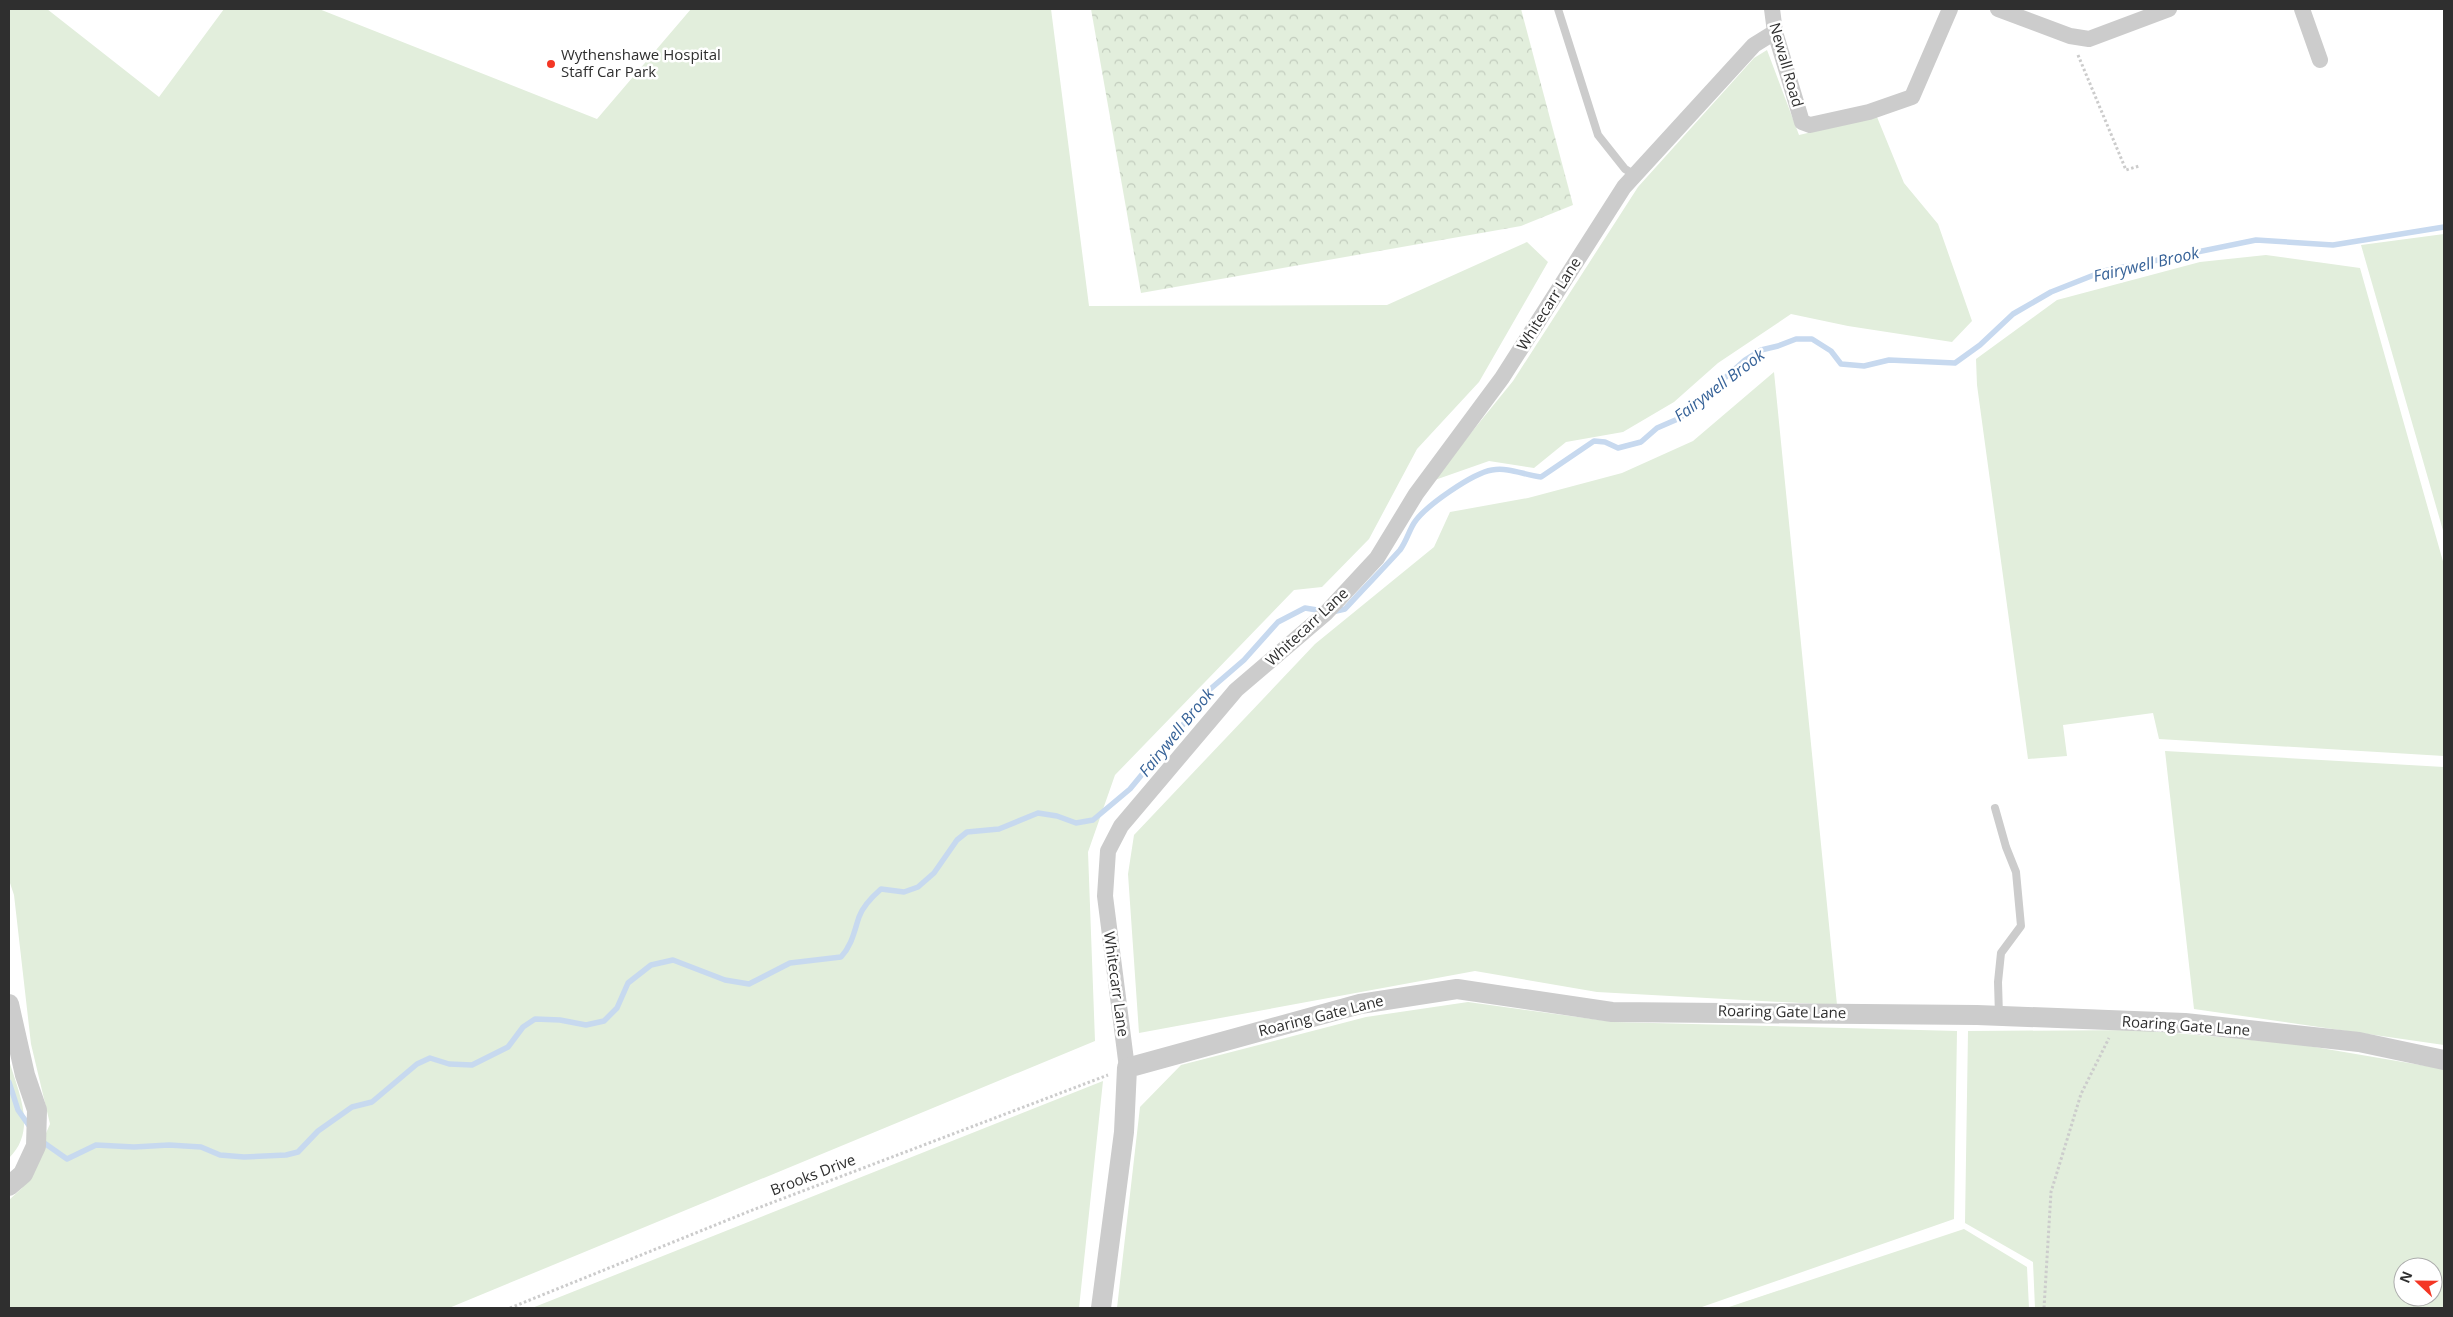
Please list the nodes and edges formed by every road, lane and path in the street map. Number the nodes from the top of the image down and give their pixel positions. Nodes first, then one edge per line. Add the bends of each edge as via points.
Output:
1 (1558, 9) edge
2 (1772, 9) edge
3 (1950, 9) edge
4 (1998, 9) edge
5 (2169, 9) edge
6 (2302, 9) edge
7 (1774, 32) junction
8 (2070, 36) junction
9 (2320, 60) dead end
10 (2139, 166) dead end
11 (1635, 175) junction
12 (1996, 808) dead end
13 (9, 1004) edge
14 (1999, 1016) junction
15 (2117, 1020) junction
16 (2444, 1060) edge
17 (1127, 1068) junction
18 (9, 1186) edge
19 (510, 1308) edge
20 (1101, 1308) edge
21 (2044, 1308) edge

1 - 11 lane via 1598,135 1625,169
2 - 7 street, Newall Road
3 - 7 street, Newall Road via 1912,97 1868,112 1810,125 1802,122
4 - 8 street
5 - 8 street via 2088,39
6 - 9 street
7 - 11 street, Whitecarr Lane via 1754,45
8 - 10 path via 2126,170
11 - 17 street, Whitecarr Lane via 1624,187 1502,378 1416,494 1377,558 1325,614 1236,690 1121,826 1108,852 1104,896
12 - 14 lane via 2016,872 2021,926 2001,953
13 - 18 street via 25,1075 37,1110 36,1146 23,1174
14 - 15 street, Roaring Gate Lane
14 - 17 street, Roaring Gate Lane via 1612,1012 1457,989 1360,1004
15 - 16 street, Roaring Gate Lane via 2186,1023 2359,1042
15 - 21 path via 2081,1094 2050,1192
17 - 19 path, Brooks Drive via 750,1211
17 - 20 street, Whitecarr Lane via 1124,1132

